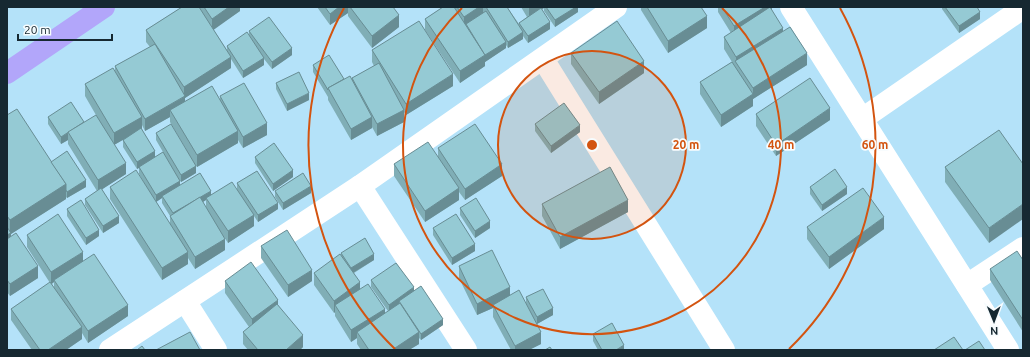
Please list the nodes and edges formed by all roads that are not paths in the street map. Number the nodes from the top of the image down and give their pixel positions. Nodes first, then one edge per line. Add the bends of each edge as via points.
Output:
1 (104, 7) edge
2 (616, 7) edge
3 (791, 7) edge
4 (1023, 8) edge
5 (543, 59) junction
6 (7, 73) edge
7 (862, 119) junction
8 (360, 186) junction
9 (1023, 248) edge
10 (968, 285) junction
11 (185, 301) junction
12 (110, 350) edge
13 (216, 350) edge
14 (466, 350) edge
15 (724, 350) edge
16 (1008, 350) edge

1 - 6 highway
2 - 5 street
3 - 7 street
4 - 7 street
5 - 8 street
5 - 15 street
7 - 10 street
8 - 11 street
8 - 14 street
9 - 10 street
10 - 16 street
11 - 12 street
11 - 13 street

